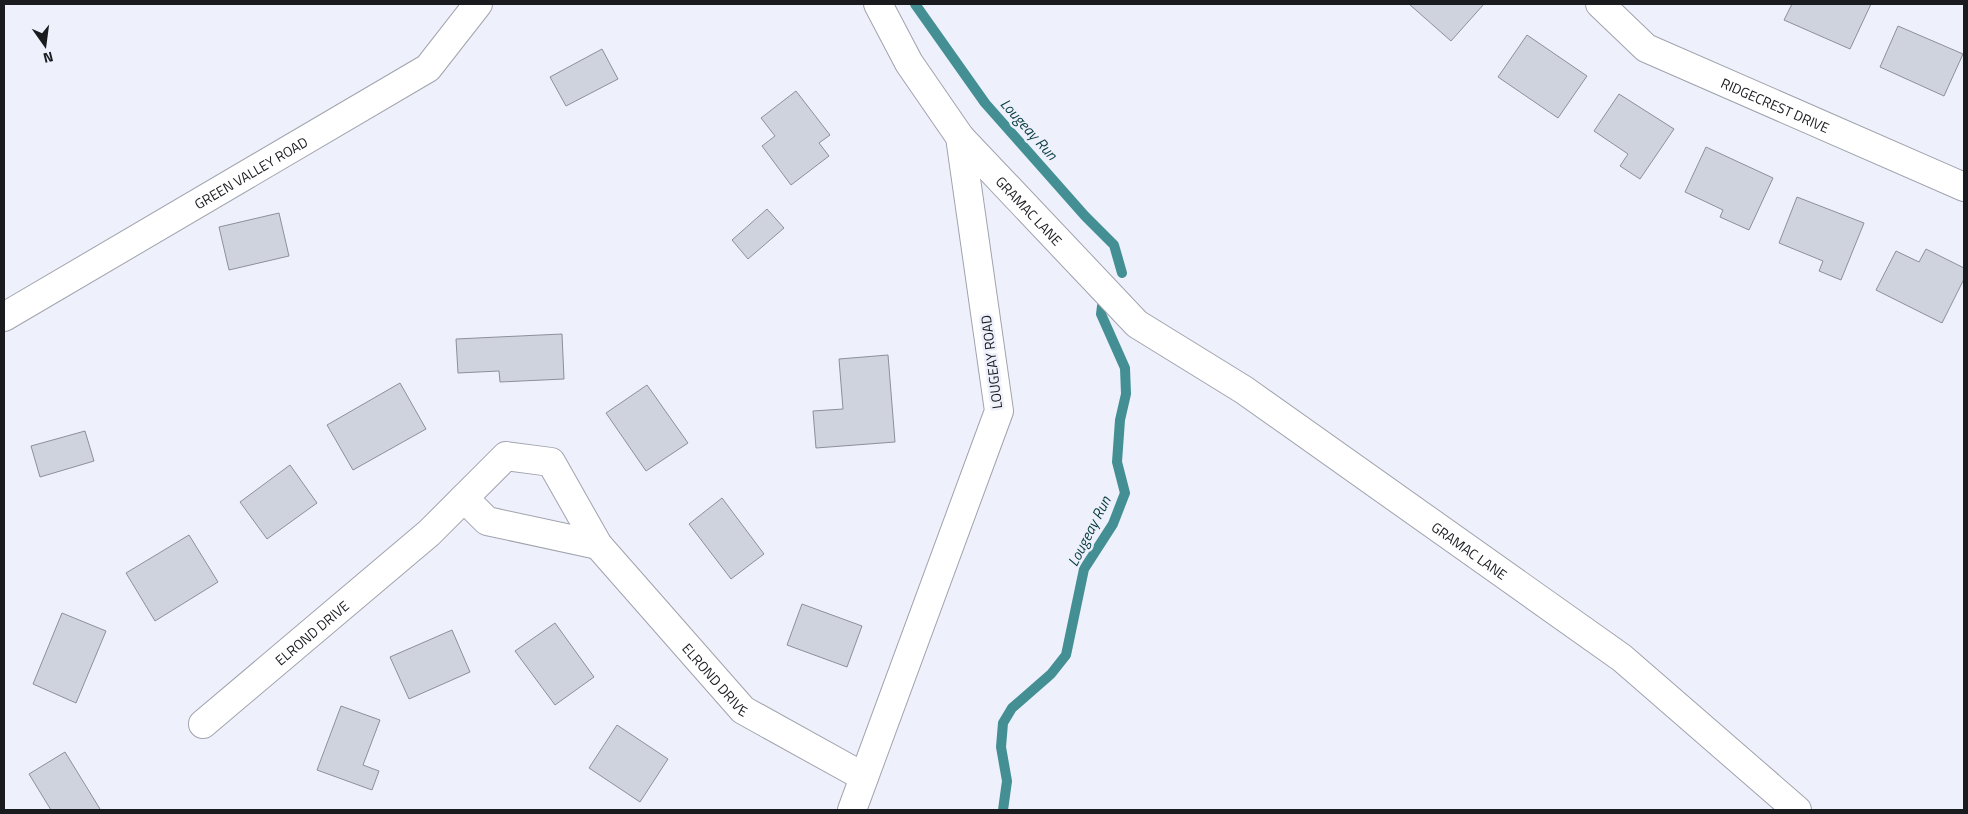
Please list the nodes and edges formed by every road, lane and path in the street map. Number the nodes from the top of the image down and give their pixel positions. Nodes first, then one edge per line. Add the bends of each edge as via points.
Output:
1 (478, 4) edge
2 (878, 4) edge
3 (1600, 4) edge
4 (960, 137) junction
5 (1964, 186) edge
6 (4, 317) edge
7 (464, 498) junction
8 (598, 544) junction
9 (203, 724) dead end
10 (864, 777) junction
11 (852, 810) edge
12 (1797, 810) edge

1 - 6 street, GREEN VALLEY ROAD via 428,68
2 - 4 street, LOUGEAY ROAD via 910,63
3 - 5 street, RIDGECREST DRIVE via 1646,48
4 - 10 street, LOUGEAY ROAD via 999,411
4 - 12 street, GRAMAC LANE via 1137,324 1244,390 1622,658
7 - 8 street via 487,521
7 - 8 street, ELROND DRIVE via 506,456 551,462
7 - 9 street, ELROND DRIVE via 429,533
8 - 10 street, ELROND DRIVE via 743,710
10 - 11 street, LOUGEAY ROAD

